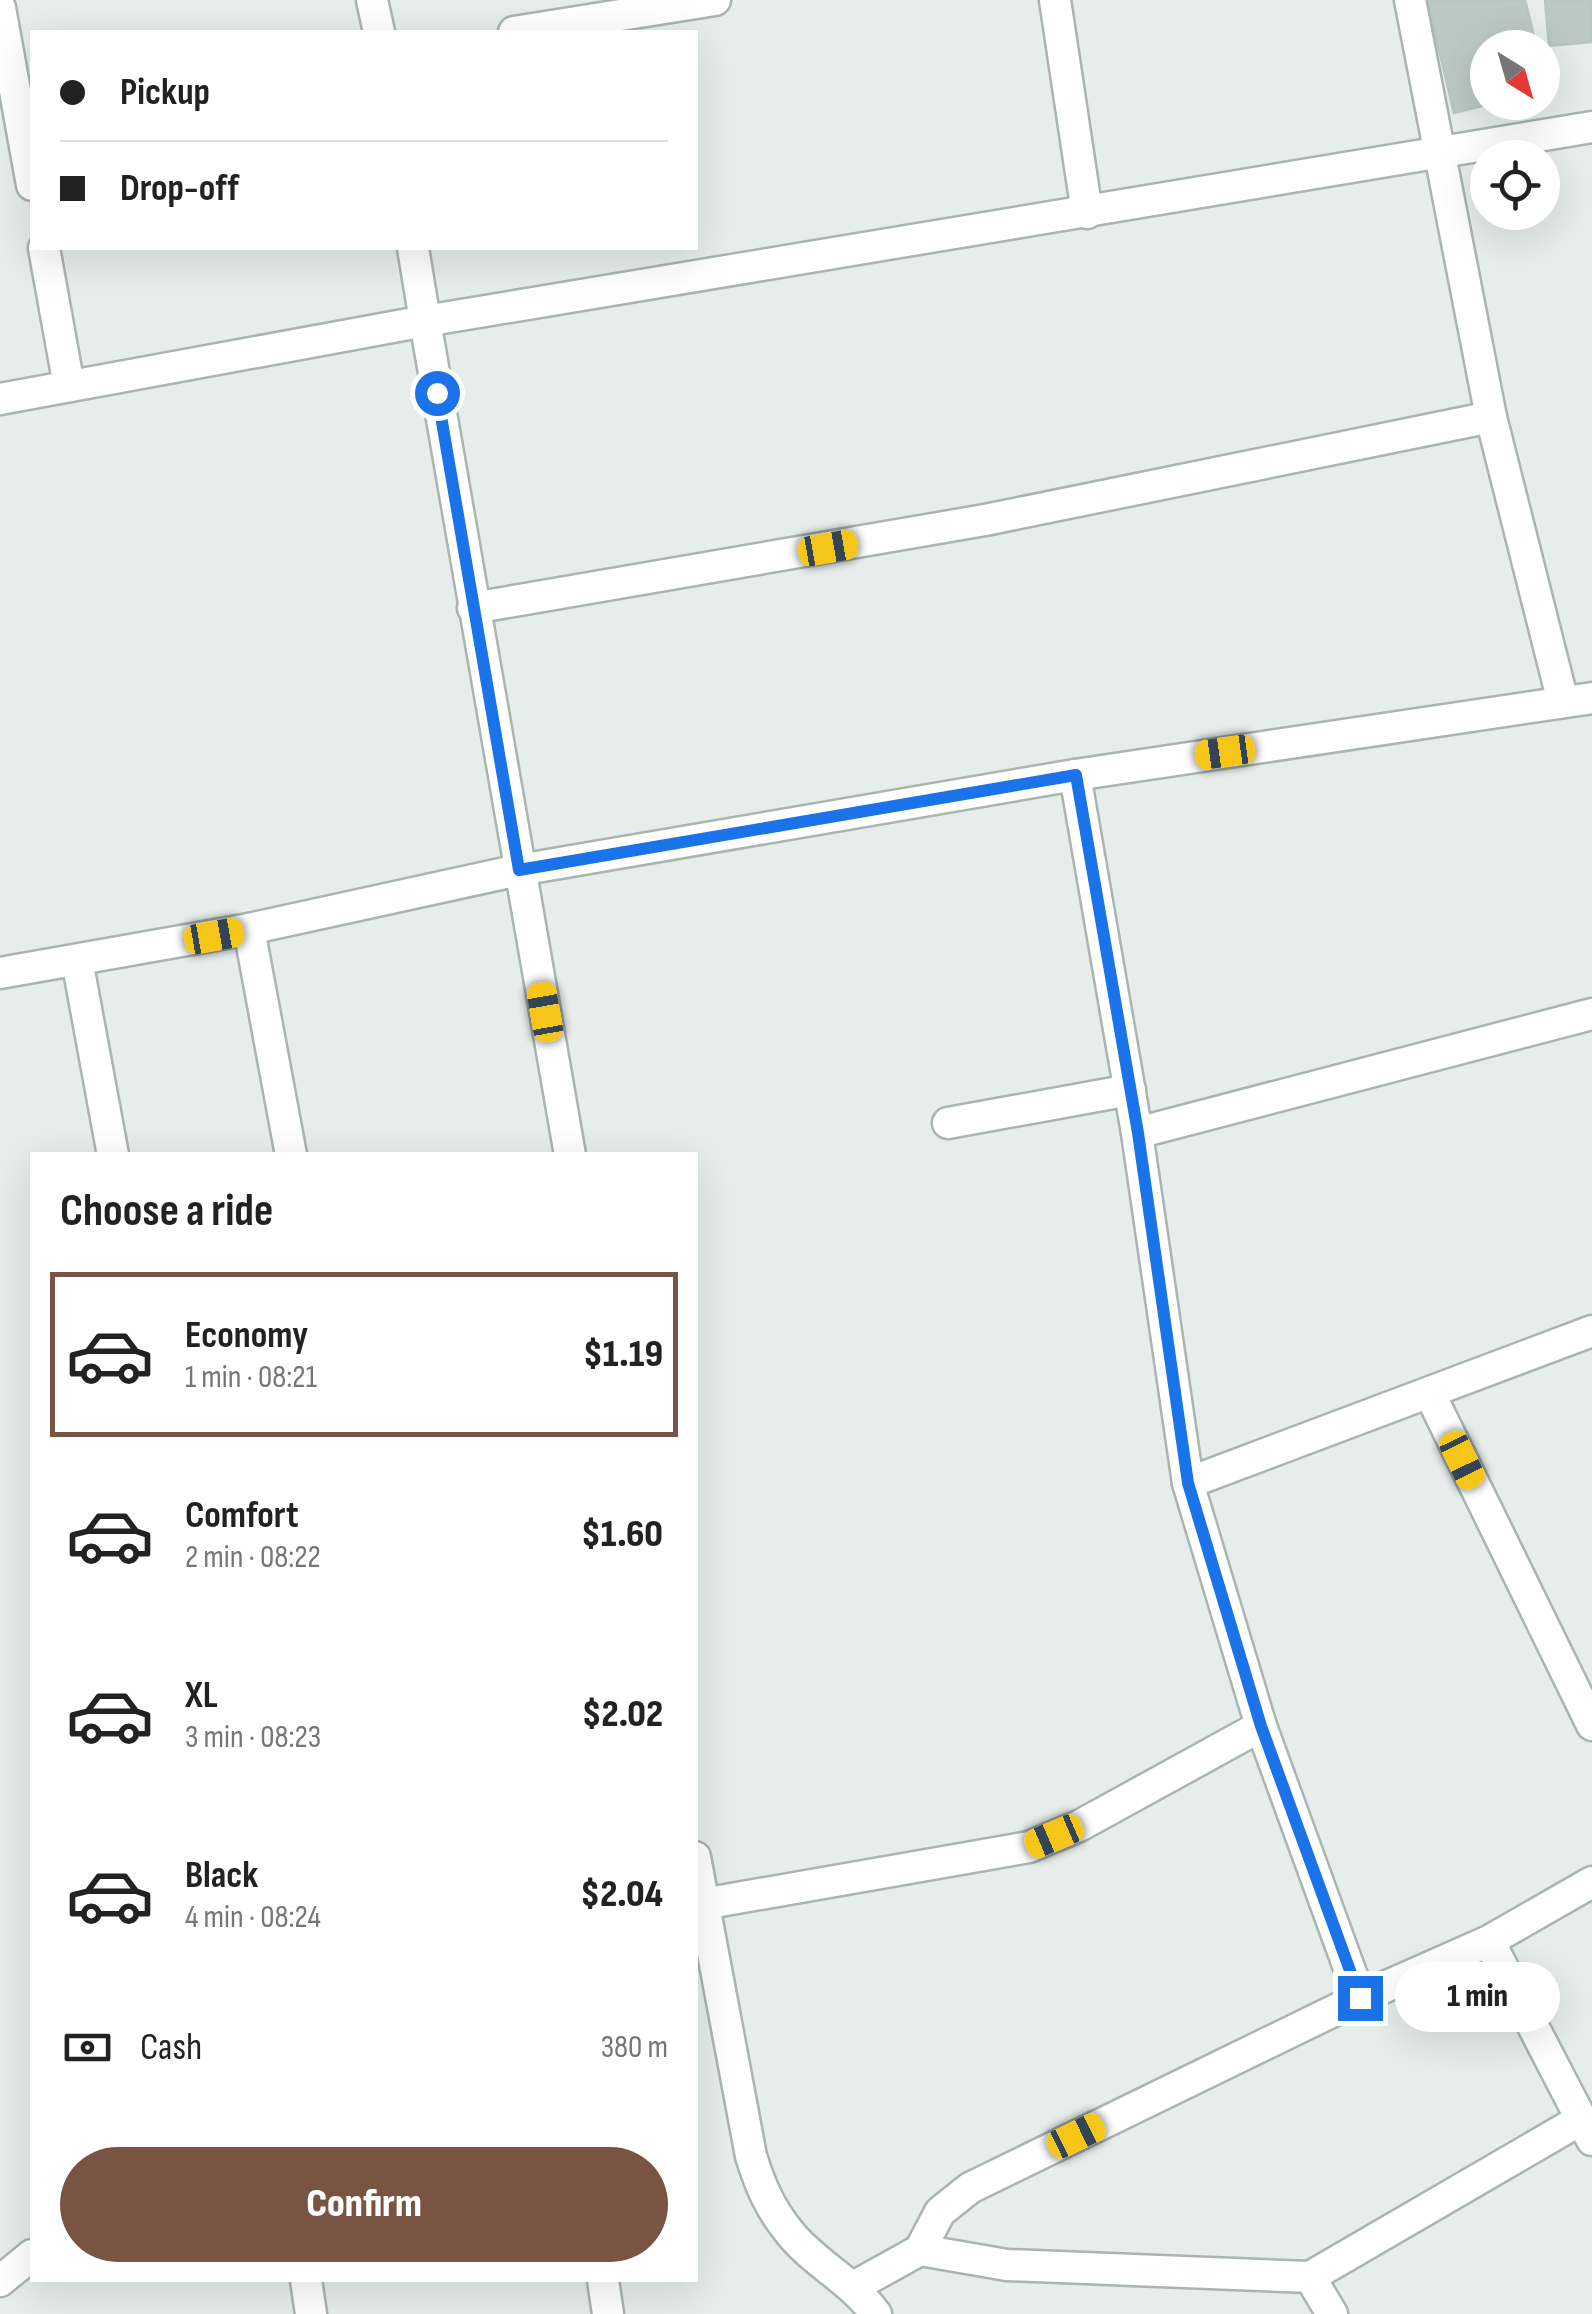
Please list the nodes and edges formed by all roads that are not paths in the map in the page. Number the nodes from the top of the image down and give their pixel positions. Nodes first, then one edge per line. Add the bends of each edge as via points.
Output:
1 (372, 0) edge
2 (715, 0) edge
3 (1055, 0) edge
4 (1410, 0) edge
5 (0, 8) edge
6 (378, 30) edge
7 (527, 30) edge
8 (1592, 127) edge
9 (1438, 156) junction
10 (30, 175) edge
11 (1087, 213) junction
12 (44, 250) edge
13 (413, 250) edge
14 (425, 321) junction
15 (69, 386) junction
16 (0, 398) edge
17 (1491, 417) junction
18 (473, 608) junction
19 (1577, 700) edge
20 (1076, 775) junction
21 (519, 870) junction
22 (249, 930) junction
23 (77, 960) junction
24 (0, 973) edge
25 (1592, 1014) edge
26 (1130, 1090) junction
27 (948, 1123) dead end
28 (1138, 1133) junction
29 (112, 1152) edge
30 (290, 1152) edge
31 (569, 1152) edge
32 (1592, 1331) edge
33 (1430, 1394) junction
34 (1188, 1483) junction
35 (1592, 1725) edge
36 (1261, 1726) junction
37 (698, 1875) edge
38 (1592, 1882) edge
39 (703, 1904) junction
40 (1489, 1942) junction
41 (1360, 1998) junction
42 (1586, 2130) edge
43 (920, 2250) junction
44 (30, 2257) edge
45 (1310, 2278) junction
46 (0, 2281) edge
47 (306, 2282) edge
48 (603, 2282) edge
49 (855, 2286) junction
50 (310, 2314) edge
51 (608, 2314) edge
52 (876, 2314) edge
53 (1332, 2314) edge

1 - 6 street
2 - 7 street
3 - 11 street
4 - 9 street
5 - 10 street
8 - 9 street
9 - 11 street
9 - 17 street
11 - 14 street
12 - 15 street
13 - 14 street
14 - 15 street
14 - 18 street
15 - 16 street
17 - 18 street via 985,520
17 - 19 street
18 - 21 street
19 - 20 street
20 - 21 street
20 - 26 street
21 - 22 street
21 - 31 street
22 - 23 street
22 - 30 street
23 - 24 street
23 - 29 street
25 - 28 street
26 - 27 street
26 - 28 street
28 - 34 street
32 - 33 street
33 - 34 street
33 - 35 street
34 - 36 street
36 - 39 street via 1029,1847
36 - 41 street
37 - 39 street
38 - 40 street
39 - 49 street via 764,2195 792,2236
40 - 41 street
40 - 42 street
41 - 43 street via 970,2188 940,2212
42 - 45 street
43 - 45 street via 1007,2265
43 - 49 street
44 - 46 street
45 - 53 street
47 - 50 street
48 - 51 street
49 - 52 street

